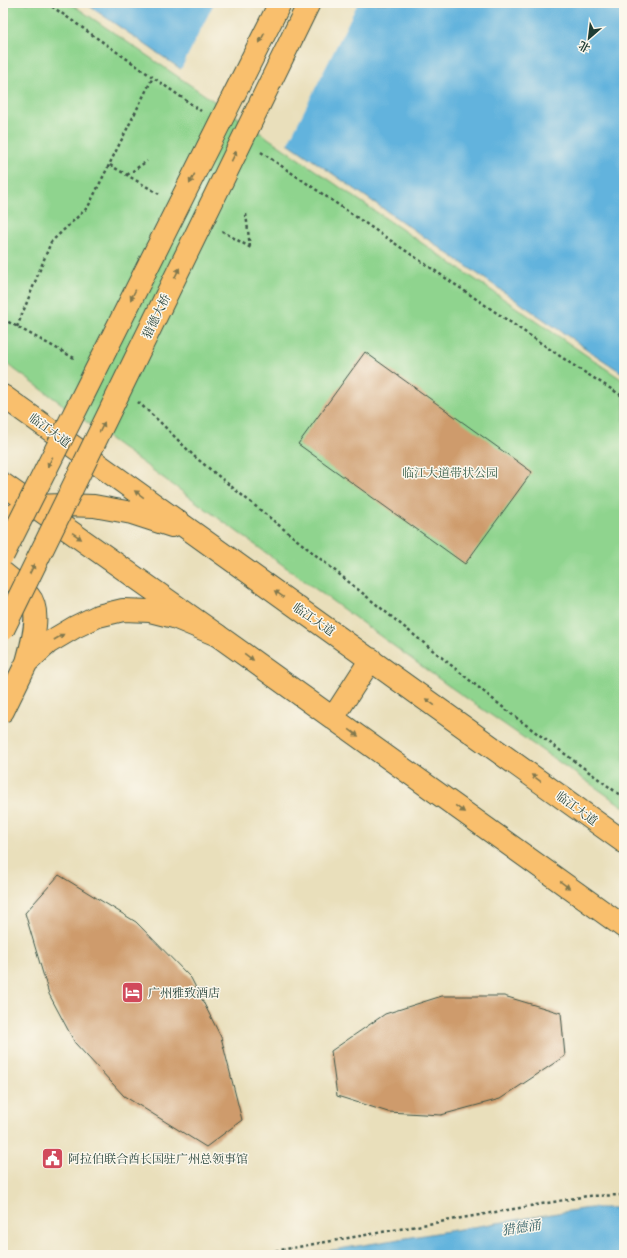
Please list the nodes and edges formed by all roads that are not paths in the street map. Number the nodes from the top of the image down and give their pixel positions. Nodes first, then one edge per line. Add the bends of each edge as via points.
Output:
1 (280, 3) edge
2 (309, 3) edge
3 (3, 396) edge
4 (3, 484) edge
5 (33, 506) junction
6 (3, 520) edge
7 (191, 532) junction
8 (3, 555) edge
9 (3, 573) edge
10 (3, 630) edge
11 (217, 635) junction
12 (371, 660) junction
13 (27, 662) junction
14 (3, 711) edge
15 (333, 718) junction
16 (624, 842) edge
17 (624, 927) edge

1 -> 8 main road, bridge
10 -> 2 main road, 猎德大桥, bridge
7 -> 3 main road, 临江大道
4 - 5 main road
5 - 6 main road
5 - 7 main road via 94,506 132,513
5 -> 11 main road
12 -> 7 main road, 临江大道
9 - 13 main road via 30,596 34,608 35,633
13 -> 11 main road via 48,643 75,627 98,616 124,610 150,611 174,616
11 -> 15 main road
12 - 15 main road
16 -> 12 main road, 临江大道
13 - 14 main road
15 -> 17 main road

